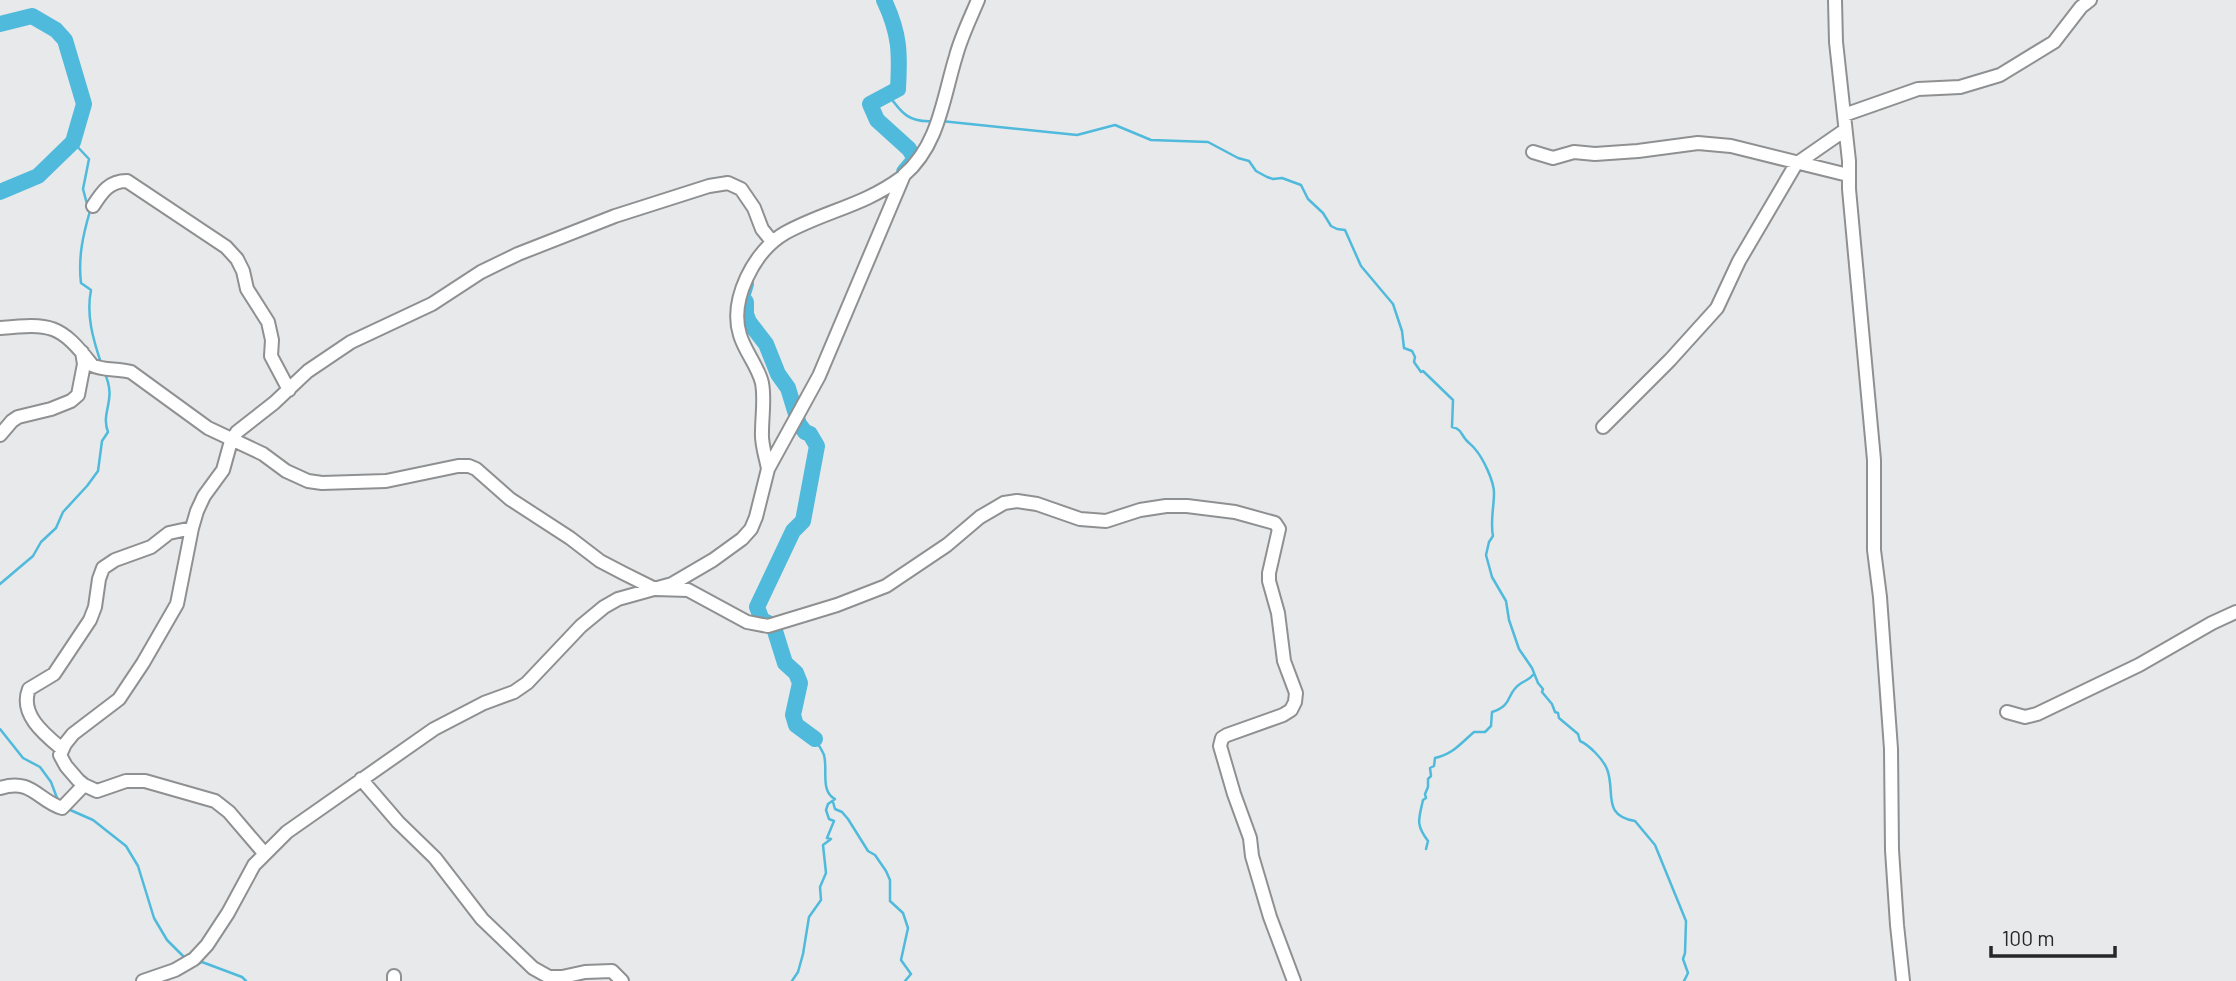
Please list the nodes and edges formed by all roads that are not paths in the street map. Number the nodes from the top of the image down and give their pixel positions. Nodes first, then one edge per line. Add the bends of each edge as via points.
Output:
1 (978, 0) edge
2 (1835, 0) edge
3 (2090, 0) edge
4 (1844, 116) junction
5 (1845, 130) junction
6 (1533, 152) dead end
7 (1796, 164) junction
8 (904, 175) junction
9 (1848, 175) junction
10 (93, 206) dead end
11 (775, 239) junction
12 (0, 328) edge
13 (82, 352) junction
14 (289, 390) junction
15 (1604, 427) dead end
16 (0, 435) edge
17 (231, 441) junction
18 (768, 469) junction
19 (192, 528) junction
20 (655, 589) junction
21 (2236, 612) edge
22 (2007, 712) dead end
23 (62, 749) junction
24 (361, 779) junction
25 (84, 785) junction
26 (0, 788) edge
27 (264, 853) junction
28 (143, 981) edge
29 (622, 981) edge
30 (1294, 981) edge
31 (1903, 981) edge

1 - 8 street via 956,54 935,130 916,165
2 - 4 street
3 - 4 street via 2054,42 2012,70 1969,85 1918,89
4 - 5 street
5 - 7 street
5 - 9 street
6 - 7 street via 1553,158 1574,152 1638,151 1698,143 1731,146
7 - 9 street
7 - 15 street via 1717,307
8 - 11 street via 868,199
8 - 18 street via 819,376
9 - 31 street via 1874,460 1874,550 1891,750 1892,850
10 - 14 street via 105,188 127,181 226,247 237,259 247,289 268,322 271,356
11 - 14 street via 762,229 741,190 728,183 709,186 495,265 432,304 351,342
11 - 18 street via 751,270 737,307 740,337 761,381
12 - 13 street via 47,327 68,337
13 - 16 street via 78,395 51,409 18,417
13 - 17 street via 97,368 131,372
14 - 17 street via 242,426
17 - 19 street via 223,470 204,496
17 - 20 street via 263,454 296,477 322,483 386,481 469,466 600,561
18 - 20 street via 751,530 702,567
19 - 23 street via 177,604 143,663 114,705 83,725
19 - 23 street via 170,533 103,569 90,620 54,674 29,689 31,718
20 - 24 street via 604,607 527,683 434,729
20 - 30 street via 688,590 747,622 768,626 886,586 991,509 1017,501 1080,519 1106,521 1140,510 1187,506 1275,523 1279,529 1269,581 1295,702 1283,715 1227,735 1220,746 1270,917
21 - 22 street via 2046,709 2025,717
23 - 25 street via 65,766
24 - 27 street
24 - 29 street via 435,858 482,919 533,968 549,977 612,971
25 - 26 street via 62,808 23,786
25 - 27 street via 97,791 126,781 145,781 207,798 229,812
27 - 28 street via 194,959

